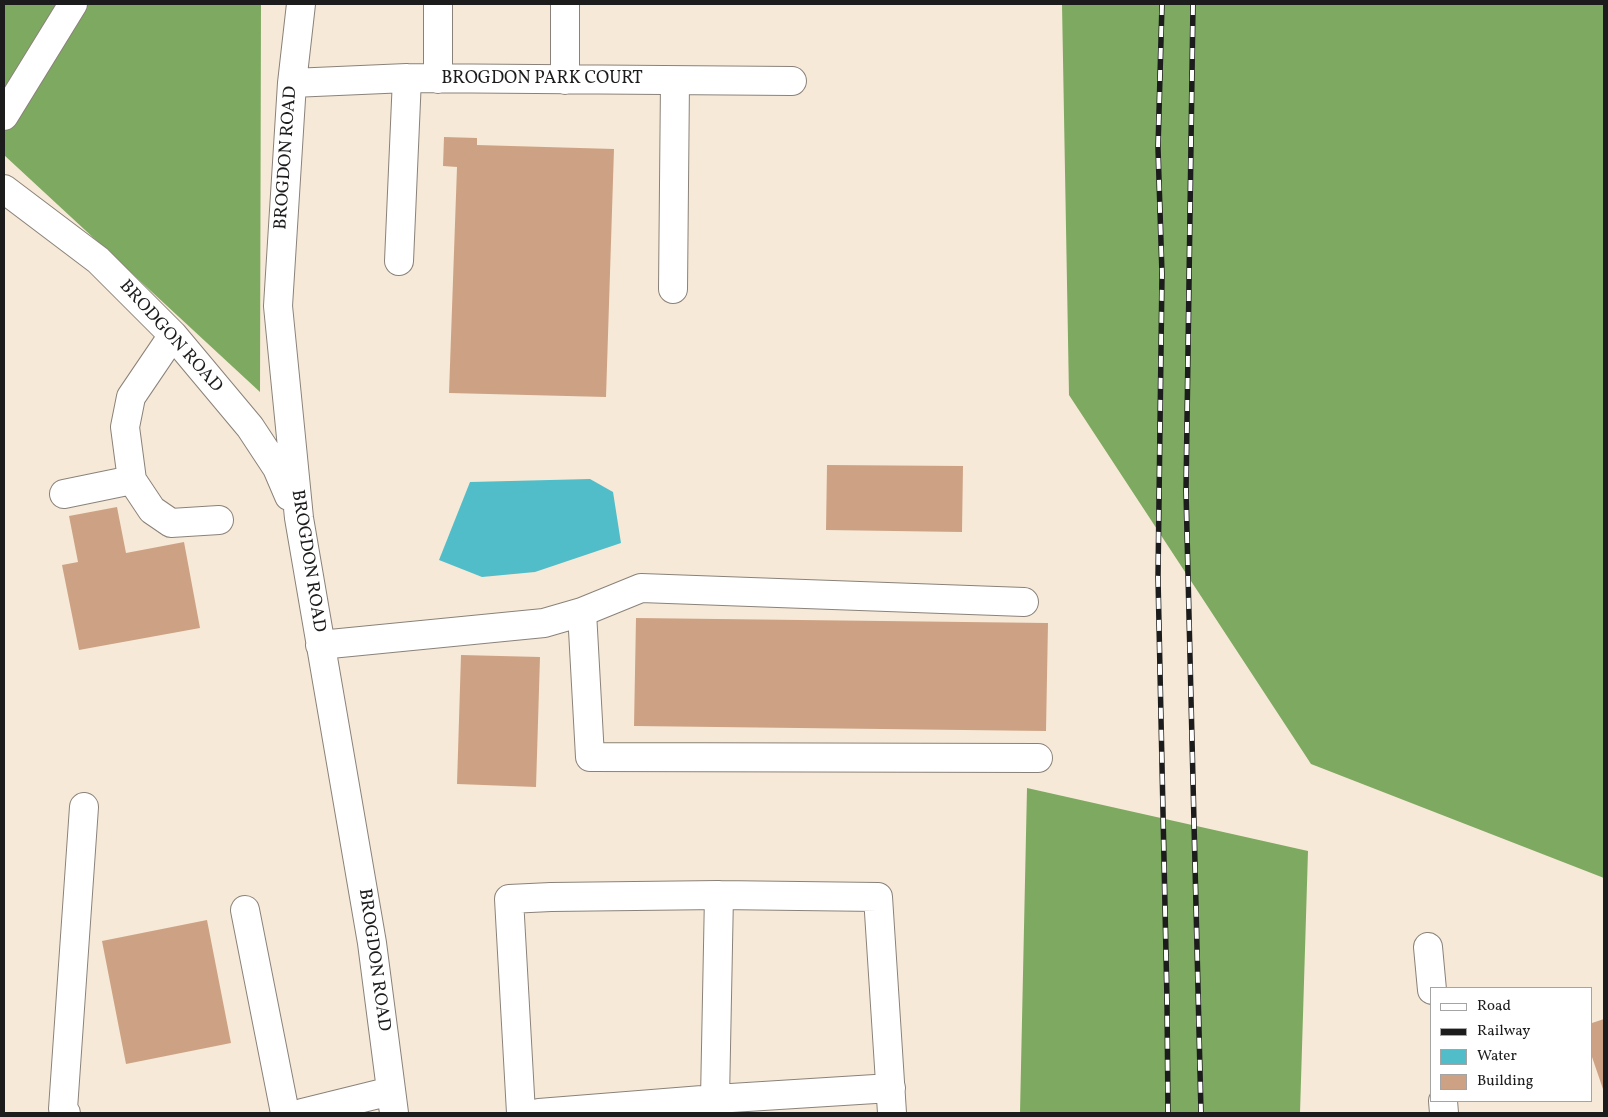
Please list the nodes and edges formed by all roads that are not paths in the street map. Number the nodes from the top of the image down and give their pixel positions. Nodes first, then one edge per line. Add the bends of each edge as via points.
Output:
1 (72, 4) edge
2 (300, 4) edge
3 (438, 4) edge
4 (565, 4) edge
5 (407, 78) junction
6 (438, 79) junction
7 (565, 80) junction
8 (675, 81) junction
9 (792, 81) dead end
10 (292, 83) junction
11 (4, 116) edge
12 (4, 189) edge
13 (399, 261) dead end
14 (673, 289) dead end
15 (173, 335) junction
16 (132, 480) junction
17 (64, 494) dead end
18 (299, 518) junction
19 (219, 520) dead end
20 (1024, 602) dead end
21 (582, 612) junction
22 (320, 646) junction
23 (1038, 758) dead end
24 (84, 807) dead end
25 (719, 895) junction
26 (245, 910) dead end
27 (1428, 947) dead end
28 (1432, 987) edge
29 (892, 1100) edge
30 (393, 1102) edge
31 (716, 1106) edge
32 (66, 1113) edge
33 (285, 1113) edge
34 (302, 1113) edge
35 (521, 1113) edge
36 (539, 1113) edge

1 - 11 street
2 - 10 street, BROGDON ROAD
3 - 6 street
4 - 7 street
5 - 6 street, BROGDON PARK COURT
5 - 10 street, BROGDON PARK COURT
5 - 13 street
6 - 7 street, BROGDON PARK COURT
7 - 8 street, BROGDON PARK COURT
8 - 9 street, BROGDON PARK COURT
8 - 14 street
10 - 18 street, BROGDON ROAD via 278,306
12 - 15 street, BRODGON ROAD via 98,260
15 - 16 street via 131,398 124,427
15 - 18 street, BRODGON ROAD via 250,427 277,468
16 - 17 street
16 - 19 street via 152,510 171,523
18 - 22 street, BROGDON ROAD
20 - 21 street via 640,588
21 - 22 street via 544,623
21 - 23 street via 590,757
22 - 30 street, BROGDON ROAD via 372,943
24 - 32 street via 63,1109
25 - 29 street via 878,897
25 - 31 street
25 - 35 street via 509,899
26 - 33 street
27 - 28 street
29 - 31 street
30 - 34 street
31 - 36 street

